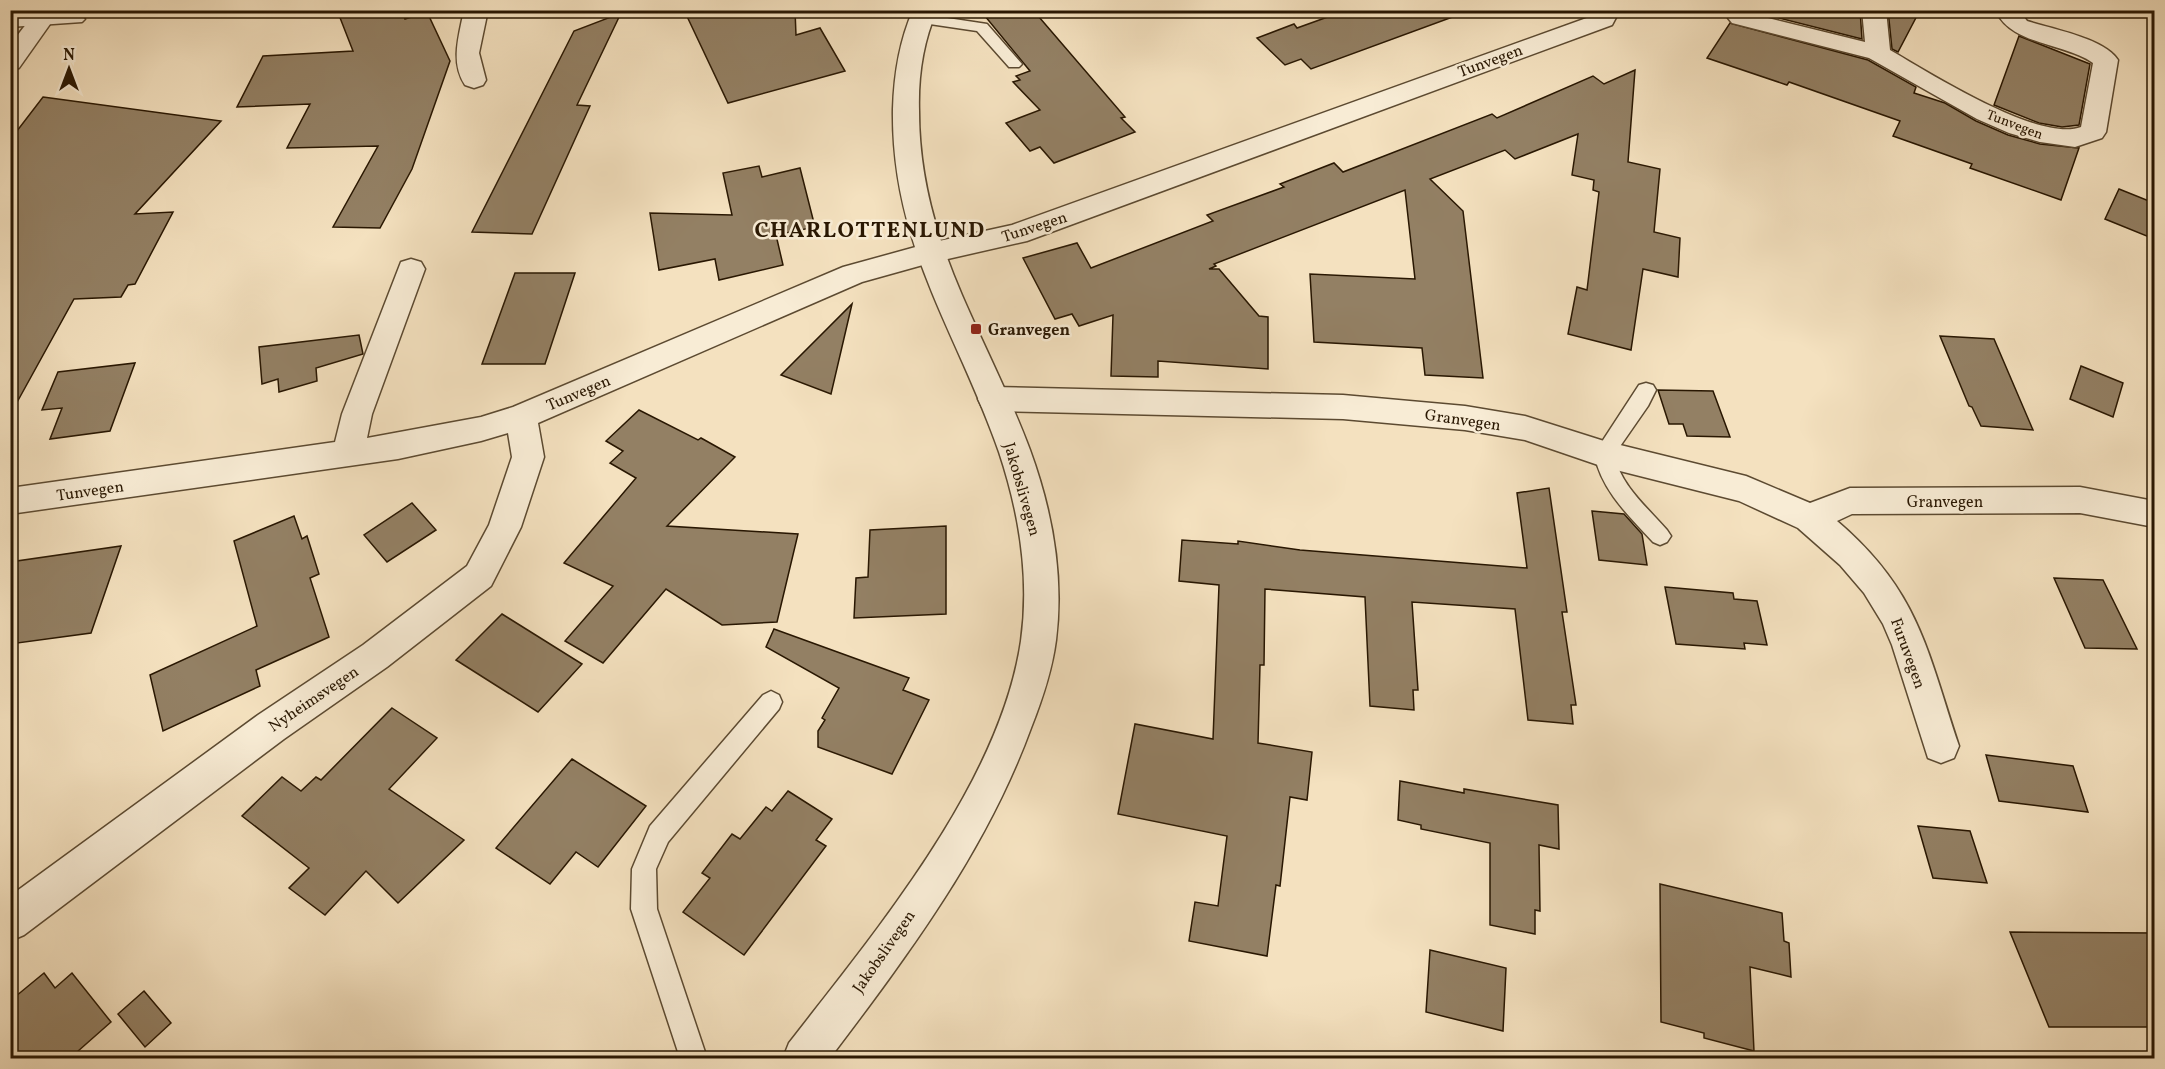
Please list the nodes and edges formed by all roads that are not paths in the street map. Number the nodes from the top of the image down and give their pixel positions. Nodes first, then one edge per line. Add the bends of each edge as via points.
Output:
1 (476, 10) edge
2 (1609, 10) edge
3 (1874, 10) edge
4 (2014, 10) edge
5 (923, 15) edge
6 (45, 16) edge
7 (1740, 18) dead end
8 (77, 19) dead end
9 (10, 22) edge
10 (1878, 52) junction
11 (10, 63) edge
12 (1014, 64) dead end
13 (474, 80) dead end
14 (930, 253) junction
15 (411, 268) dead end
16 (1646, 390) dead end
17 (993, 399) junction
18 (521, 417) junction
19 (348, 452) junction
20 (1604, 454) junction
21 (10, 501) edge
22 (2154, 514) edge
23 (1810, 518) junction
24 (1660, 537) dead end
25 (771, 702) dead end
26 (1941, 746) dead end
27 (10, 921) edge
28 (693, 1059) edge
29 (804, 1059) edge

1 - 13 street via 467,52
2 - 14 street, Tunvegen via 1604,20 1017,234
3 - 10 street
4 - 10 street, Tunvegen via 2012,18 2019,26 2090,49 2106,60 2093,132 2086,138 2038,135 1930,83
5 - 12 lane, Jakobslivegen via 982,27
5 - 14 street, Jakobslivegen via 907,82 905,121 916,205
6 - 8 lane
6 - 9 lane
6 - 11 street
7 - 10 street
14 - 17 street, Jakobslivegen
14 - 18 street, Tunvegen via 853,274
15 - 19 street via 357,414
16 - 20 lane
17 - 20 street, Granvegen via 1405,411 1525,428
17 - 29 street, Jakobslivegen via 1022,477 1040,551 1039,635 1030,680 1007,745 955,846
18 - 19 street, Tunvegen via 442,438
18 - 27 street, Nyheimsvegen via 528,457 505,527 479,576
19 - 21 street, Tunvegen
20 - 23 street, Granvegen via 1746,489
20 - 24 lane via 1617,489
22 - 23 street, Granvegen via 2080,500 1850,501
23 - 26 street, Furuvegen via 1837,540 1887,598 1904,630
25 - 28 lane via 659,834 644,869 644,909

